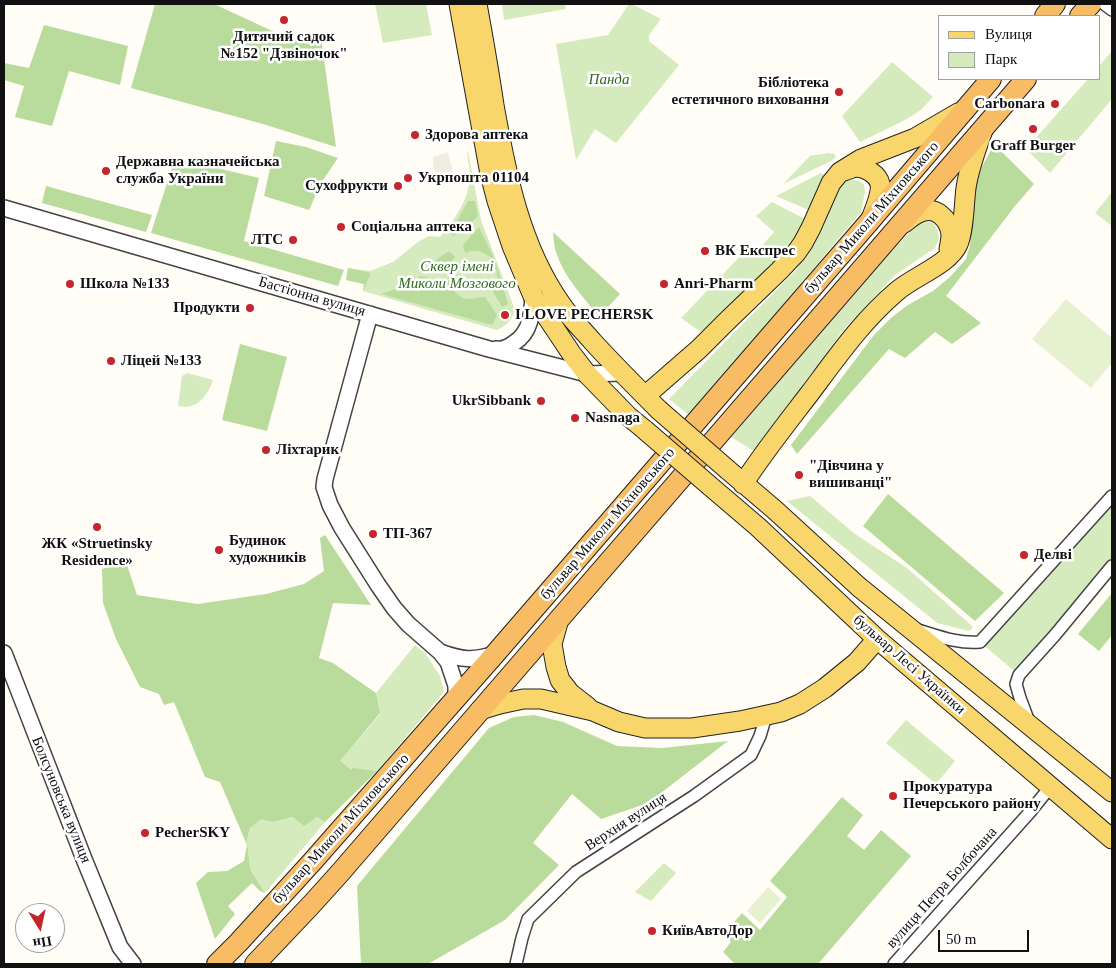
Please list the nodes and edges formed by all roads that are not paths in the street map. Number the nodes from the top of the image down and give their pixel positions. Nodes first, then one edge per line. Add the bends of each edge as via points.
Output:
1 (459, 4) edge
2 (477, 4) edge
3 (1055, 4) edge
4 (1090, 4) edge
5 (1104, 4) edge
6 (1112, 10) edge
7 (1046, 15) edge
8 (1081, 15) edge
9 (990, 80) edge
10 (1025, 80) edge
11 (966, 108) junction
12 (983, 129) junction
13 (840, 172) junction
14 (4, 208) edge
15 (869, 222) junction
16 (896, 230) junction
17 (946, 258) junction
18 (533, 296) junction
19 (370, 314) junction
20 (489, 349) junction
21 (622, 373) junction
22 (587, 374) junction
23 (644, 396) junction
24 (743, 484) junction
25 (1112, 496) edge
26 (775, 510) junction
27 (758, 527) junction
28 (1112, 566) edge
29 (559, 619) junction
30 (908, 627) junction
31 (877, 639) junction
32 (440, 652) junction
33 (4, 653) edge
34 (496, 654) junction
35 (456, 699) junction
36 (480, 710) junction
37 (593, 711) junction
38 (766, 716) junction
39 (1031, 726) junction
40 (1051, 786) junction
41 (1112, 792) edge
42 (1112, 839) edge
43 (120, 947) junction
44 (120, 964) edge
45 (133, 964) edge
46 (217, 964) edge
47 (255, 964) edge
48 (516, 964) edge
49 (894, 964) edge

1 - 18 main road, бульвар Лесі Українки via 492,183 512,246
2 - 21 main road, бульвар Лесі Українки via 508,178 524,230 561,305
3 - 7 highway
4 - 8 highway
5 - 6 street
9 - 11 highway, бульвар Миколи Міхновського
10 - 12 highway, бульвар Миколи Міхновського
11 - 13 main road via 915,138 861,159
11 - 15 highway, бульвар Миколи Міхновського
12 - 16 highway, бульвар Миколи Міхновського
12 - 17 main road via 970,166 958,244
13 - 15 main road via 855,167 874,174 880,185
13 - 23 main road via 831,183 796,253 699,348
14 - 19 street, Бастіонна вулиця
15 - 34 highway, бульвар Миколи Міхновського
16 - 17 main road via 922,211 933,210 946,219 950,227
16 - 29 highway, бульвар Миколи Міхновського
17 - 24 main road via 896,291 857,331
18 - 20 street via 530,323 523,335 504,349
18 - 22 main road, бульвар Лесі Українки
19 - 20 street, Бастіонна вулиця
19 - 32 street via 324,487 336,518 394,608
20 - 22 street, Бастіонна вулиця
21 - 22 street, Бастіонна вулиця
21 - 23 main road, бульвар Лесі Українки
22 - 27 main road, бульвар Лесі Українки, bridge via 628,416
23 - 24 main road, бульвар Лесі Українки, bridge
24 - 26 main road, бульвар Лесі Українки
25 - 30 street via 980,642 960,642
26 - 27 main road via 759,518
26 - 30 main road, бульвар Лесі Українки
27 - 31 main road, бульвар Лесі Українки
28 - 39 street via 1018,675 1016,684
29 - 36 highway, бульвар Миколи Міхновського
29 - 37 main road via 552,644 560,680 570,693
30 - 39 main road, бульвар Лесі Українки
31 - 38 main road via 857,662 825,688 800,704
31 - 40 main road, бульвар Лесі Українки
32 - 34 street via 469,659
32 - 35 street via 453,674
33 - 43 street, Болсуновська вулиця
34 - 35 highway, бульвар Миколи Міхновського
35 - 46 highway, бульвар Миколи Міхновського
36 - 37 main road via 523,699 542,699
36 - 47 highway, бульвар Миколи Міхновського via 317,899
37 - 38 main road via 645,728 716,725
38 - 48 street, Верхня вулиця via 751,755 576,872 528,919
39 - 41 main road, бульвар Лесі Українки
40 - 42 main road, бульвар Лесі Українки
40 - 49 street, вулиця Петра Болбочана
43 - 44 street, Болсуновська вулиця
43 - 45 street, Болсуновська вулиця

